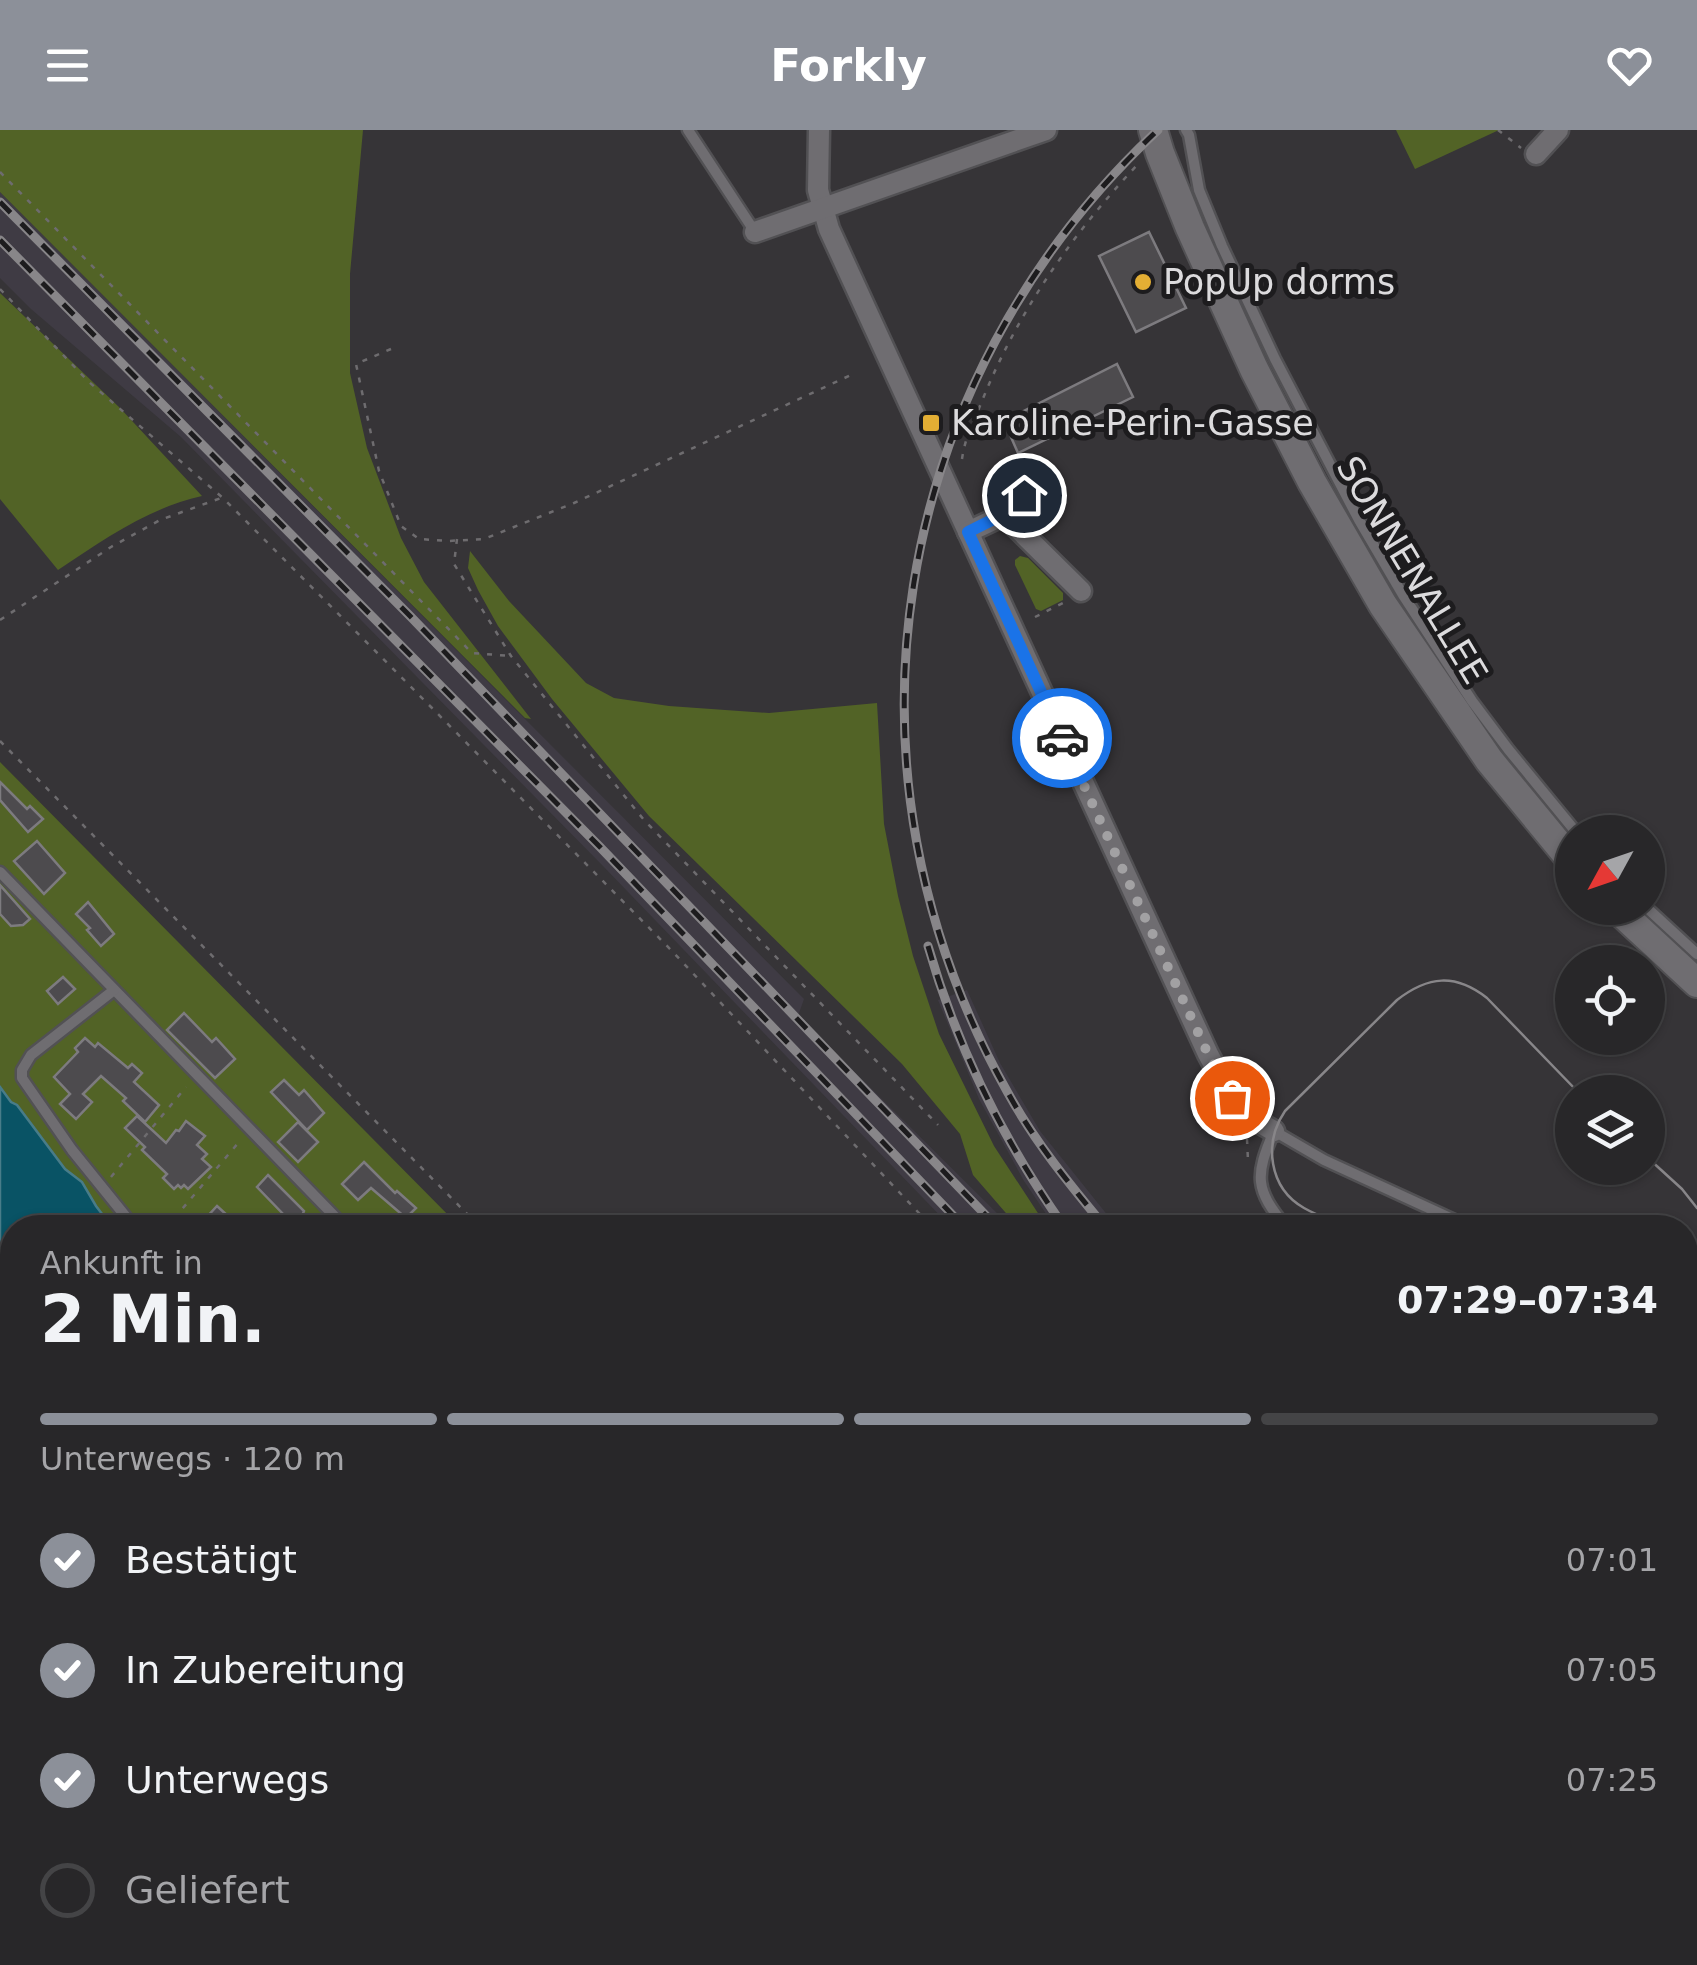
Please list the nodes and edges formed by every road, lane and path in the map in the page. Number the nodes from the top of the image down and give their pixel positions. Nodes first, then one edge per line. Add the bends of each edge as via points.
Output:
1 (688, 130) edge
2 (819, 130) edge
3 (1046, 130) edge
4 (1186, 130) edge
5 (1498, 130) edge
6 (1558, 130) edge
7 (1157, 142) edge
8 (1529, 151) joint
9 (0, 172) edge
10 (822, 209) junction
11 (755, 232) joint
12 (0, 289) edge
13 (392, 348) dead end
14 (852, 375) dead end
15 (962, 458) dead end
16 (1024, 495) dead end
17 (223, 498) junction
18 (1004, 514) junction
19 (968, 532) junction
20 (457, 540) junction
21 (1076, 594) joint
22 (1035, 617) dead end
23 (0, 620) edge
24 (512, 656) junction
25 (0, 741) edge
26 (1562, 815) edge
27 (1555, 840) edge
28 (0, 872) edge
29 (1634, 925) edge
30 (1665, 925) edge
31 (1697, 954) edge
32 (1697, 983) edge
33 (114, 990) junction
34 (196, 1074) junction
35 (938, 1125) dead end
36 (251, 1130) junction
37 (1274, 1131) junction
38 (102, 1187) junction
39 (125, 1215) edge
40 (176, 1215) edge
41 (333, 1215) edge
42 (469, 1215) edge
43 (921, 1215) edge
44 (1276, 1215) edge
45 (1444, 1215) edge

1 - 11 lane
2 - 10 street
3 - 10 street
4 - 26 lane via 1199,190 1222,246 1359,520 1472,701
5 - 8 path
6 - 8 street
7 - 15 path via 1057,260 992,376
7 - 27 street, SONNENALLEE via 1254,369 1312,482 1383,606 1489,760
9 - 24 path via 472,653
10 - 11 street
10 - 19 street
12 - 17 path via 89,382
13 - 20 path via 356,364 378,471 401,526 419,539
14 - 20 path via 574,503 484,539
16 - 18 street
17 - 23 path via 111,546
17 - 43 path via 671,950
18 - 19 street
18 - 21 street
19 - 37 street via 1208,1054 1232,1098
20 - 24 path via 454,564
21 - 22 path
24 - 35 path via 644,820
25 - 42 path
28 - 33 lane
29 - 32 street
30 - 31 lane
33 - 34 lane
33 - 38 lane via 22,1070 26,1086
34 - 36 lane
34 - 38 path
36 - 40 path
36 - 41 lane
37 - 44 lane via 1260,1183
37 - 45 lane
38 - 39 lane

